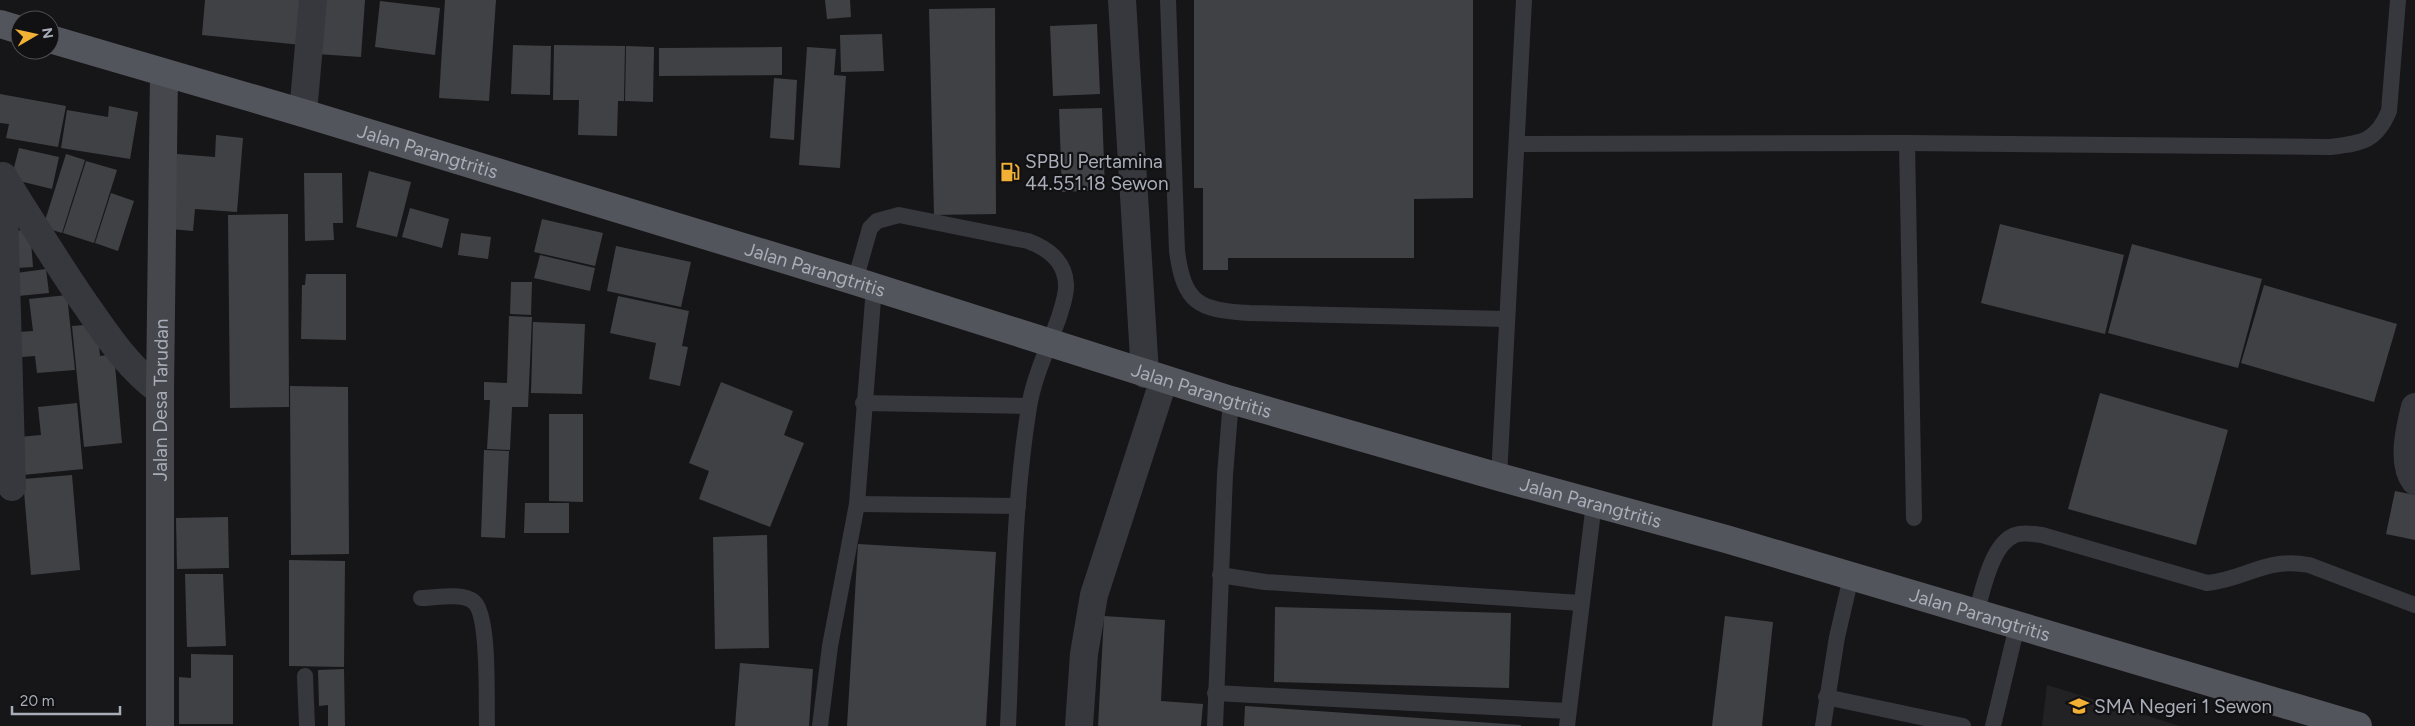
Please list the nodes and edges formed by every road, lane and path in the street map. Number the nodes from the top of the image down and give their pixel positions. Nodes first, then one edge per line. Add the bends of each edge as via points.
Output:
1 (313, 0) edge
2 (1122, 0) edge
3 (1168, 0) edge
4 (1524, 0) edge
5 (2398, 0) edge
6 (60, 42) edge
7 (164, 74) junction
8 (303, 113) junction
9 (1907, 143) junction
10 (1517, 144) junction
11 (1, 174) edge
12 (864, 284) junction
13 (1507, 318) junction
14 (1050, 343) junction
15 (1155, 377) junction
16 (160, 391) junction
17 (1231, 400) junction
18 (863, 403) junction
19 (1029, 406) junction
20 (2415, 407) edge
21 (1499, 477) junction
22 (2415, 481) edge
23 (12, 487) dead end
24 (1594, 503) junction
25 (857, 504) junction
26 (1018, 506) junction
27 (1914, 518) dead end
28 (1220, 575) junction
29 (1851, 577) junction
30 (421, 598) dead end
31 (1581, 603) junction
32 (2415, 605) edge
33 (1976, 613) junction
34 (2018, 626) junction
35 (306, 676) dead end
36 (1216, 693) junction
37 (1826, 697) junction
38 (1567, 718) edge
39 (160, 726) edge
40 (307, 726) edge
41 (487, 726) edge
42 (820, 726) edge
43 (1008, 726) edge
44 (1079, 726) edge
45 (1215, 726) edge
46 (1823, 726) edge
47 (1963, 726) edge
48 (1993, 726) edge
49 (2358, 726) edge

1 - 8 street
2 - 15 street
3 - 13 lane via 1177,251 1180,274 1188,292 1201,306 1249,313
4 - 10 lane
5 - 9 lane via 2389,111 2382,128 2370,139 2353,144
6 - 7 main road, Jalan Parangtritis
7 - 8 main road, Jalan Parangtritis
7 - 16 street, Jalan Desa Tarudan
8 - 12 main road, Jalan Parangtritis
9 - 10 lane
9 - 27 lane
10 - 13 lane
11 - 16 street via 46,246 124,358
11 - 23 street
12 - 14 main road, Jalan Parangtritis
12 - 14 lane via 870,228 886,217 899,215 1028,241 1045,247 1055,257 1066,284
12 - 18 lane
13 - 21 lane
14 - 15 main road, Jalan Parangtritis
14 - 19 lane
15 - 17 main road, Jalan Parangtritis
15 - 44 street via 1094,595 1084,654
16 - 39 street, Jalan Desa Tarudan
17 - 21 main road, Jalan Parangtritis
17 - 28 lane
18 - 19 lane
18 - 25 lane
19 - 26 lane
20 - 22 street via 2408,460 2410,474
21 - 24 main road, Jalan Parangtritis
24 - 29 main road, Jalan Parangtritis
24 - 31 lane
25 - 26 lane
25 - 42 lane via 830,646
26 - 43 lane
28 - 31 lane via 1265,582
28 - 36 lane
29 - 33 main road, Jalan Parangtritis
29 - 37 lane
30 - 41 lane via 456,596 473,601 478,609 484,635
31 - 38 lane
32 - 33 lane via 2293,562 2272,563 2207,583 2027,533 2007,540 1999,548
33 - 34 main road, Jalan Parangtritis
34 - 48 lane
34 - 49 main road, Jalan Parangtritis
35 - 40 lane
36 - 38 lane
36 - 45 lane
37 - 46 lane
37 - 47 lane

